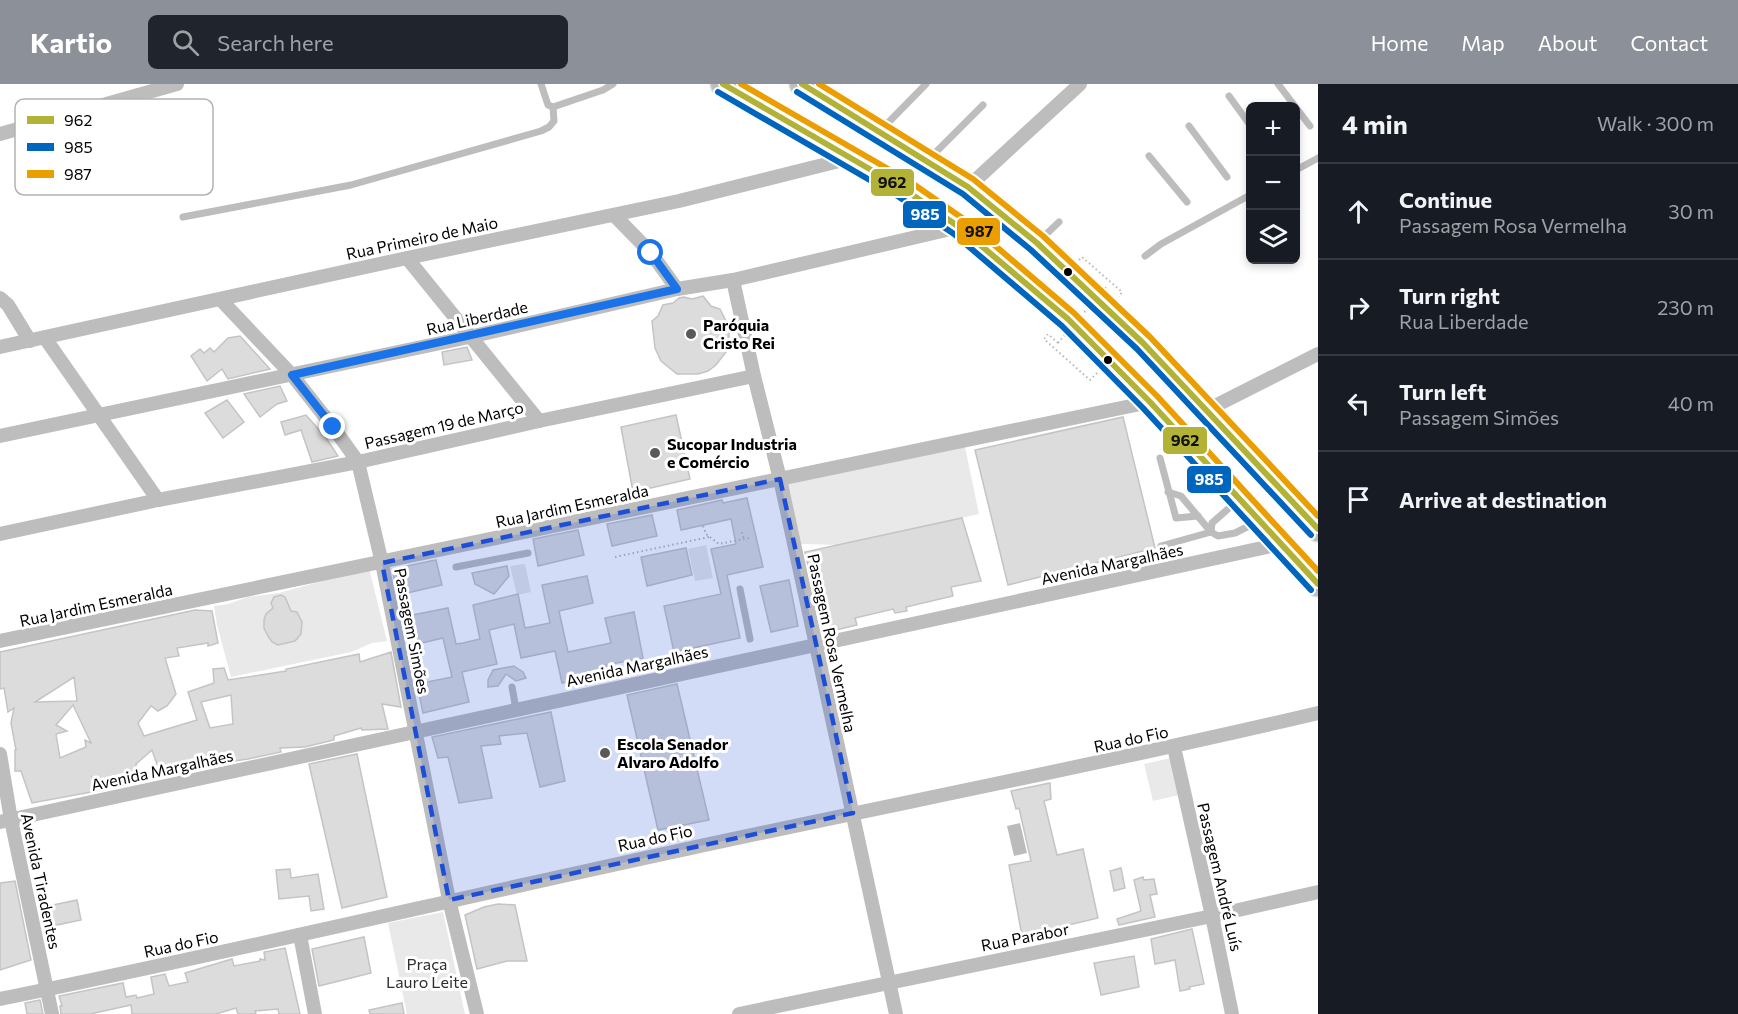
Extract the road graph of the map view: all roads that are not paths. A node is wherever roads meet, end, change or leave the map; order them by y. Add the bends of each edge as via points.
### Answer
1 (177, 84) edge
2 (541, 84) edge
3 (613, 84) edge
4 (723, 84) edge
5 (802, 84) edge
6 (926, 84) edge
7 (1080, 84) edge
8 (1278, 84) edge
9 (1229, 96) dead end
10 (124, 99) edge
11 (983, 105) dead end
12 (553, 108) junction
13 (1246, 118) edge
14 (1189, 126) dead end
15 (1310, 126) dead end
16 (15, 130) edge
17 (879, 131) junction
18 (0, 134) edge
19 (1149, 156) dead end
20 (851, 158) junction
21 (1318, 158) edge
22 (927, 162) junction
23 (1300, 168) edge
24 (1227, 177) dead end
25 (968, 187) junction
26 (1246, 198) edge
27 (1186, 202) dead end
28 (614, 215) junction
29 (183, 218) dead end
30 (1059, 222) dead end
31 (959, 226) junction
32 (1037, 243) junction
33 (1145, 256) dead end
34 (407, 258) junction
35 (733, 280) junction
36 (677, 289) junction
37 (0, 298) edge
38 (221, 300) junction
39 (469, 337) junction
40 (38, 340) junction
41 (0, 347) edge
42 (1318, 354) edge
43 (292, 375) junction
44 (754, 376) junction
45 (1150, 402) junction
46 (1207, 410) junction
47 (98, 415) junction
48 (539, 421) junction
49 (0, 436) edge
50 (1160, 458) dead end
51 (358, 462) junction
52 (780, 479) junction
53 (1168, 492) junction
54 (1240, 499) junction
55 (158, 500) junction
56 (1198, 516) junction
57 (1260, 520) junction
58 (1318, 529) edge
59 (1211, 532) junction
60 (0, 534) edge
61 (1281, 544) junction
62 (1161, 546) dead end
63 (528, 553) dead end
64 (382, 563) junction
65 (456, 567) dead end
66 (1313, 576) edge
67 (740, 589) dead end
68 (750, 639) dead end
69 (0, 642) edge
70 (815, 645) junction
71 (512, 687) dead end
72 (516, 709) junction
73 (1318, 713) edge
74 (415, 731) junction
75 (1174, 747) junction
76 (0, 754) edge
77 (853, 813) junction
78 (6, 821) edge
79 (1318, 892) edge
80 (449, 900) junction
81 (1212, 916) junction
82 (300, 935) junction
83 (890, 981) junction
84 (47, 989) junction
85 (0, 999) edge
86 (52, 1014) edge
87 (315, 1014) edge
88 (477, 1014) edge
89 (739, 1014) edge
90 (896, 1014) edge
91 (1232, 1014) edge

1 - 10 street
2 - 12 lane via 548,105
3 - 12 lane
4 - 20 highway
5 - 17 highway
6 - 17 lane
7 - 25 street
8 - 15 lane
9 - 13 lane
11 - 22 lane
12 - 29 lane via 554,121 549,127 527,136 351,185
14 - 24 lane
16 - 18 street
17 - 22 highway
19 - 27 lane
20 - 28 street, Rua Primeiro de Maio
20 - 31 highway
21 - 23 lane
22 - 25 highway
25 - 32 highway
26 - 33 lane
28 - 34 street, Rua Primeiro de Maio
28 - 36 street via 651,253
30 - 32 lane
31 - 35 street, Rua Liberdade
31 - 45 highway via 1068,319
32 - 46 highway via 1143,342
34 - 38 street, Rua Primeiro de Maio
34 - 39 street
35 - 36 street, Rua Liberdade
35 - 44 street, Passagem Rosa Vermelha
36 - 39 street, Rua Liberdade
37 - 40 street
38 - 40 street, Rua Primeiro de Maio
38 - 43 street, Passagem Simões
39 - 43 street, Rua Liberdade
39 - 48 street
40 - 41 street, Rua Primeiro de Maio
40 - 47 street
42 - 46 street
43 - 47 street, Rua Liberdade
43 - 51 street, Passagem Simões
44 - 48 street, Passagem 19 de Março
44 - 52 street, Passagem Rosa Vermelha
45 - 52 street, Rua Jardim Esmeralda
45 - 54 highway
46 - 58 highway
47 - 49 street, Rua Liberdade
47 - 55 street
48 - 51 street, Passagem 19 de Março
50 - 53 lane
51 - 55 street, Passagem 19 de Março
51 - 64 street, Passagem Simões
52 - 64 street, Rua Jardim Esmeralda
52 - 70 street, Passagem Rosa Vermelha
53 - 56 lane via 1181,496
53 - 56 lane via 1176,518
54 - 57 highway
54 - 59 lane via 1212,523
55 - 60 street, Passagem 19 de Março
56 - 59 lane
57 - 59 lane via 1235,532 1218,536
57 - 61 highway
59 - 62 lane
61 - 66 highway
61 - 70 street, Avenida Margalhães
63 - 65 lane
64 - 69 street, Rua Jardim Esmeralda
64 - 74 street, Passagem Simões
67 - 68 lane
70 - 72 street, Avenida Margalhães
70 - 77 street, Passagem Rosa Vermelha
71 - 72 lane
72 - 74 street, Avenida Margalhães
73 - 75 street, Rua do Fio
74 - 78 street, Avenida Margalhães
74 - 80 street, Passagem Simões
75 - 77 street, Rua do Fio
75 - 81 street, Passagem André Luís
76 - 78 street, Avenida Tiradentes
77 - 80 street, Rua do Fio
77 - 83 street, Passagem Rosa Vermelha
78 - 84 street, Avenida Tiradentes
79 - 81 street, Rua Parabor
80 - 82 street, Rua do Fio
80 - 88 street, Passagem Simões
81 - 83 street, Rua Parabor
81 - 91 street, Passagem André Luís
82 - 84 street, Rua do Fio
82 - 87 street
83 - 89 street, Rua Parabor
83 - 90 street, Passagem Rosa Vermelha
84 - 85 street, Rua do Fio
84 - 86 street, Avenida Tiradentes

